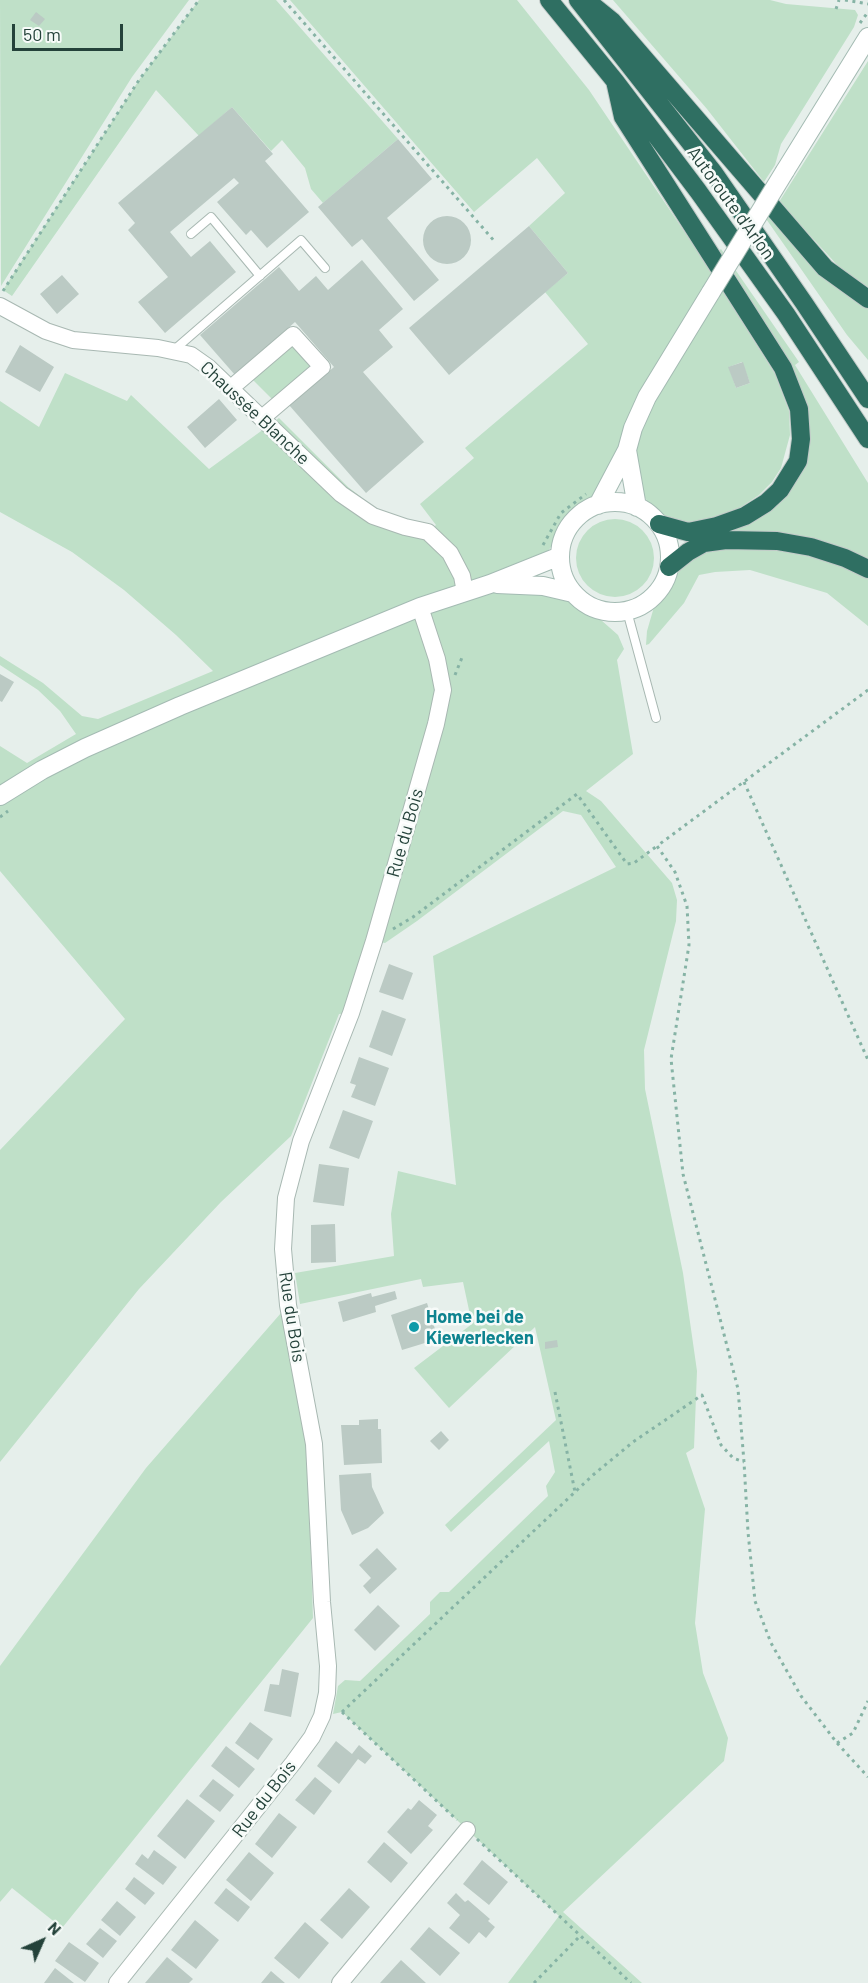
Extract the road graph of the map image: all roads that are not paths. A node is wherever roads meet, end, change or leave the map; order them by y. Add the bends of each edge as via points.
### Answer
1 (549, 0) edge
2 (578, 0) edge
3 (585, 0) edge
4 (868, 37) edge
5 (615, 81) junction
6 (191, 234) dead end
7 (325, 268) dead end
8 (260, 276) junction
9 (868, 299) edge
10 (0, 306) edge
11 (174, 350) junction
12 (231, 388) junction
13 (868, 399) edge
14 (262, 418) junction
15 (868, 439) edge
16 (627, 450) junction
17 (595, 497) junction
18 (637, 507) junction
19 (658, 524) junction
20 (560, 556) junction
21 (669, 567) junction
22 (868, 569) edge
23 (490, 584) junction
24 (465, 592) junction
25 (573, 593) junction
26 (420, 607) junction
27 (627, 611) junction
28 (656, 718) dead end
29 (7, 801) edge
30 (467, 1830) road end
31 (345, 1981) edge
32 (117, 1983) edge

1 - 5 highway, Autoroute d'Arlon
2 - 13 highway, Autoroute d'Arlon via 714,173
3 - 9 highway via 612,21 825,268
4 - 16 main road, bridge via 647,397
5 - 15 highway, Autoroute d'Arlon via 786,314
5 - 19 highway via 623,117 783,368 799,409 798,461 780,490 766,503 745,516 688,532
6 - 8 lane via 211,217
7 - 8 lane via 301,240
8 - 11 lane
10 - 11 street, Chaussée Blanche via 46,331 73,340
11 - 12 street, Chaussée Blanche via 191,355
12 - 14 street, Chaussée Blanche
12 - 14 street via 293,335 322,367
14 - 24 street, Chaussée Blanche via 341,494 373,516 428,532 450,553
16 - 17 main road
16 - 18 main road
17 - 18 main road
17 - 20 main road via 571,524
18 - 19 main road
19 - 21 main road via 668,544
20 - 23 main road
20 - 25 main road via 561,569
21 - 22 highway via 704,543 726,540 777,541 811,547
21 - 27 main road via 655,596
23 - 24 main road
23 - 25 main road via 543,586
24 - 26 main road
25 - 27 main road via 598,610
26 - 29 main road via 96,743 42,770
26 - 32 street, Rue du Bois via 443,690 436,724 374,941 351,1013 301,1141 286,1198 283,1249 288,1305 314,1444 328,1666 322,1716 293,1763
27 - 28 lane
30 - 31 street

